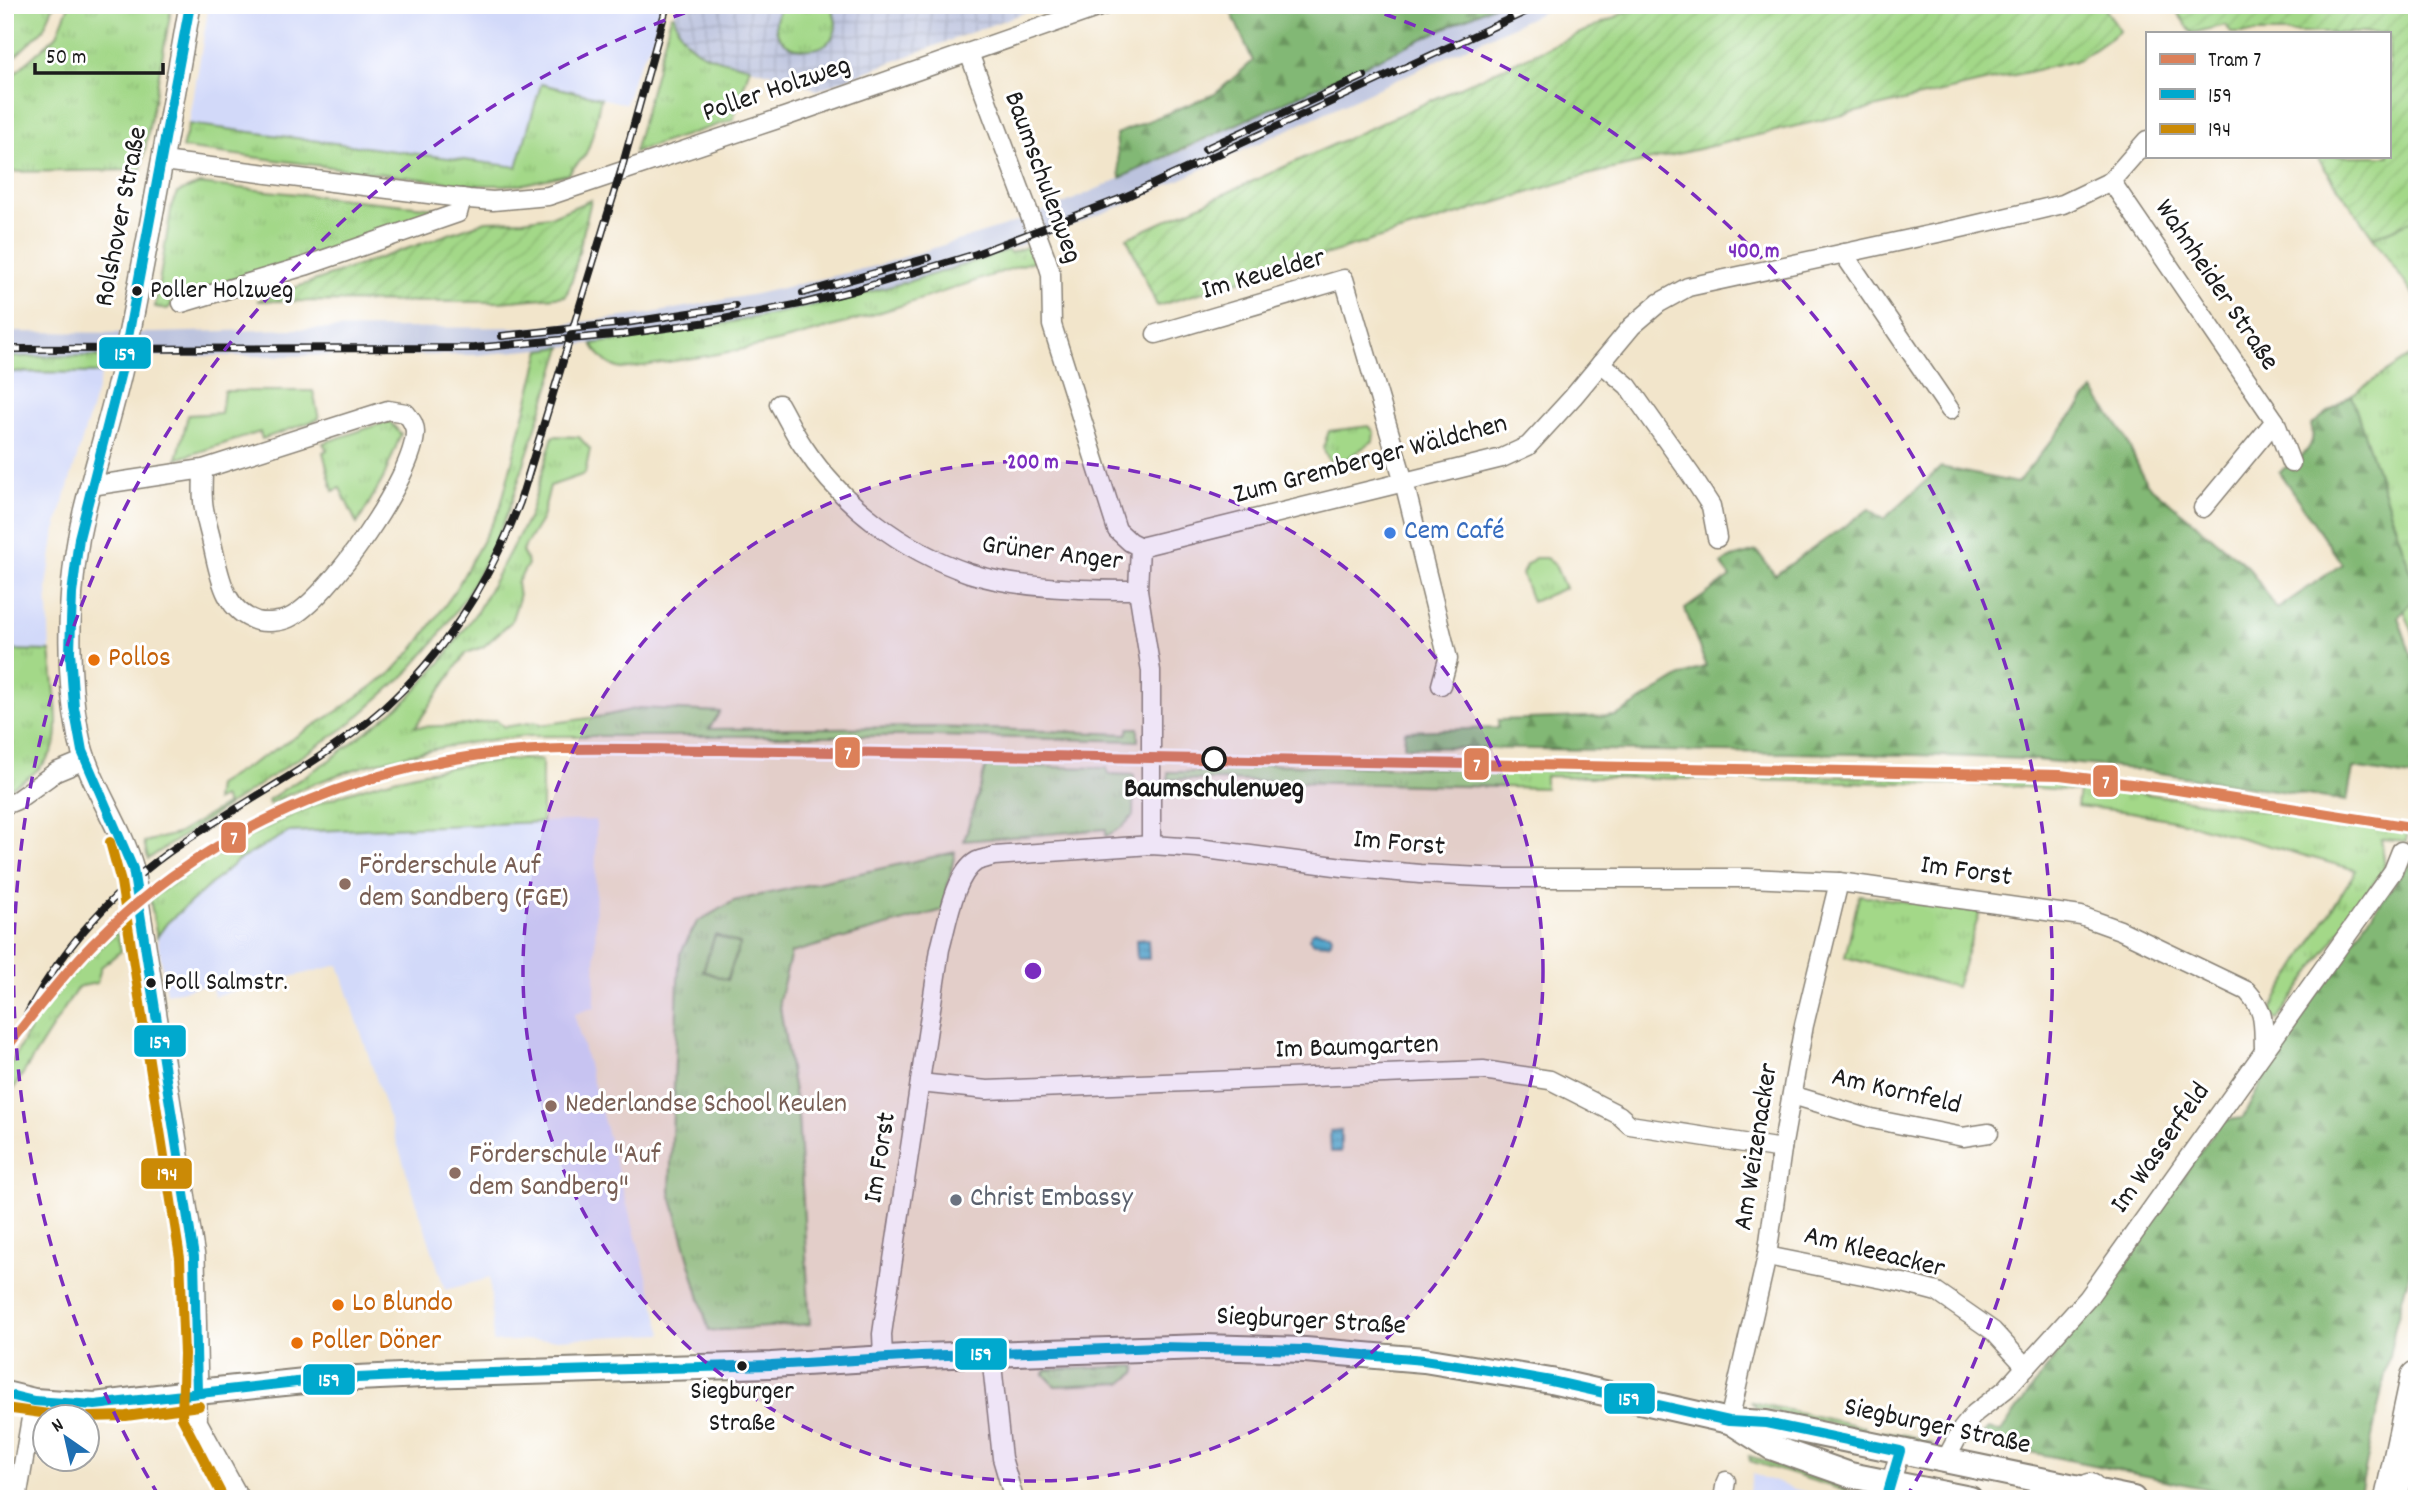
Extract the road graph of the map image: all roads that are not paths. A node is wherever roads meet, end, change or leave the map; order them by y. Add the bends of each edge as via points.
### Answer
1 (190, 5) edge
2 (1105, 5) edge
3 (969, 53) junction
4 (2146, 141) edge
5 (163, 161) junction
6 (2111, 181) junction
7 (461, 198) junction
8 (1843, 253) junction
9 (182, 303) dead end
10 (1156, 334) dead end
11 (1601, 363) junction
12 (779, 404) dead end
13 (1950, 410) dead end
14 (2275, 421) junction
15 (2291, 463) dead end
16 (203, 469) junction
17 (1404, 482) junction
18 (91, 486) junction
19 (2203, 508) dead end
20 (1717, 538) dead end
21 (1140, 547) junction
22 (1138, 590) junction
23 (1441, 685) dead end
24 (85, 760) junction
25 (5, 805) edge
26 (1151, 845) junction
27 (2401, 851) dead end
28 (1839, 882) junction
29 (2264, 1049) junction
30 (920, 1083) junction
31 (1792, 1095) junction
32 (1989, 1133) dead end
33 (1782, 1149) junction
34 (1767, 1256) junction
35 (991, 1355) junction
36 (883, 1358) junction
37 (2026, 1367) junction
38 (2417, 1377) edge
39 (197, 1392) junction
40 (5, 1394) edge
41 (34, 1401) junction
42 (1729, 1421) junction
43 (1900, 1451) junction
44 (1946, 1459) junction
45 (1889, 1491) edge
46 (2090, 1496) edge
47 (17, 1499) edge
48 (240, 1499) edge
49 (1014, 1499) edge
50 (1970, 1499) edge
51 (2133, 1499) edge
52 (2391, 1499) edge

1 - 5 street, Rolshover Straße
2 - 3 street, Poller Holzweg
3 - 7 street, Poller Holzweg via 548,196 493,201
3 - 21 street, Baumschulenweg via 1047,261 1052,325 1117,530
4 - 6 street, Zum Gremberger Wäldchen
5 - 7 street, Poller Holzweg
5 - 18 street, Rolshover Straße via 120,375
6 - 8 street, Zum Gremberger Wäldchen via 2063,204
6 - 14 street, Wahnheider Straße
7 - 9 street via 458,213
8 - 11 street, Zum Gremberger Wäldchen via 1688,286 1632,326
8 - 13 street
10 - 17 street, Im Keuelder via 1344,279
11 - 17 street, Zum Gremberger Wäldchen via 1528,446 1502,458
11 - 20 street via 1628,386 1691,475 1711,506
12 - 22 street, Grüner Anger via 803,446 845,497 900,540 934,559 1007,582
14 - 15 street, Wahnheider Straße
14 - 19 street
16 - 16 street via 388,410 406,413 415,424 408,462 368,533 311,601 289,618 272,622 246,617 227,596 202,501
16 - 18 street
17 - 21 street, Zum Gremberger Wäldchen
17 - 23 street via 1448,659
18 - 24 street, Rolshover Straße via 75,559 72,628 73,698
21 - 22 street
22 - 26 street via 1151,671
24 - 25 street via 56,772
24 - 39 street, Rolshover Straße via 124,838 135,879 194,1257
26 - 28 street, Im Forst via 1420,874
26 - 30 street, Im Forst via 994,856 965,872 940,949
27 - 29 street, Im Wasserfeld via 2393,871
28 - 29 street, Im Forst via 2081,916 2120,930 2247,991 2263,1017
28 - 31 street, Am Weizenacker
29 - 37 street, Im Wasserfeld via 2088,1297
30 - 33 street, Im Baumgarten via 987,1090 1483,1070 1550,1080 1630,1125
30 - 36 street, Im Forst via 884,1313
31 - 32 street, Am Kornfeld via 1872,1119 1963,1137
31 - 33 street, Am Weizenacker
33 - 34 street, Am Weizenacker
34 - 37 street, Am Kleeacker via 1937,1292 1993,1331
34 - 42 street, Am Weizenacker
35 - 36 main road, Siegburger Straße
35 - 42 main road, Siegburger Straße via 1193,1347 1376,1355 1551,1381
35 - 49 street via 1002,1458
36 - 39 main road, Siegburger Straße via 314,1380
37 - 44 street, Im Wasserfeld via 1975,1413
38 - 52 highway
39 - 41 main road, Siegburger Straße via 95,1405
39 - 48 street via 198,1422
40 - 41 main road, Siegburger Straße
41 - 47 street
42 - 43 main road, Siegburger Straße via 1766,1423
42 - 45 main road, Siegburger Straße via 1770,1447
43 - 44 main road, Siegburger Straße
43 - 45 street
44 - 46 main road, Siegburger Straße
45 - 50 main road, Siegburger Straße
46 - 51 main road, Siegburger Straße

